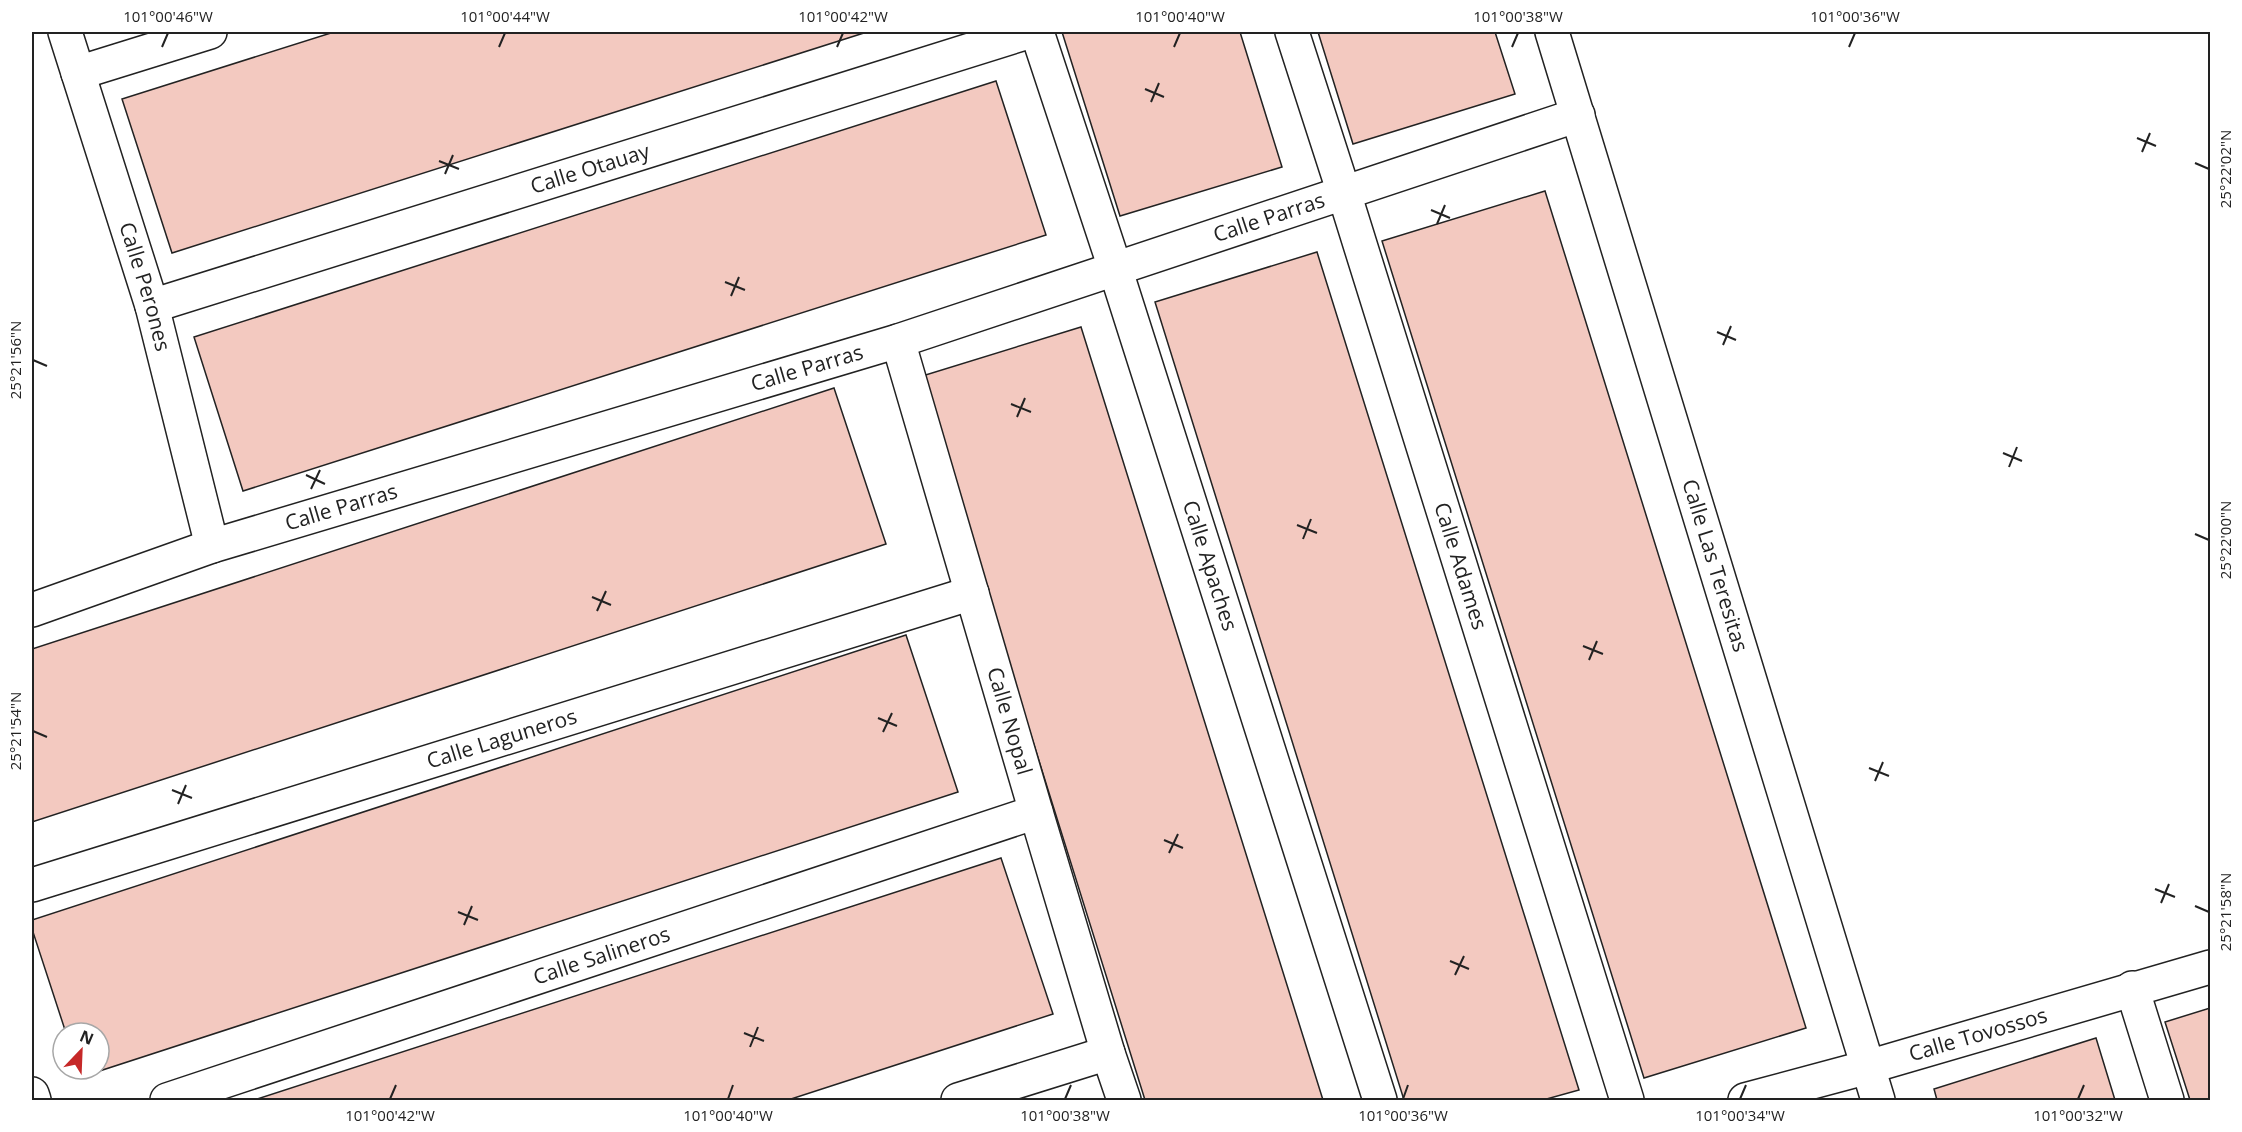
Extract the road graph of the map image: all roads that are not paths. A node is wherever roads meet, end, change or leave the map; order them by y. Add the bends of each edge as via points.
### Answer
1 (65, 32) edge
2 (210, 32) edge
3 (1028, 32) edge
4 (1037, 32) edge
5 (1292, 32) edge
6 (1552, 32) edge
7 (78, 73) junction
8 (1578, 115) junction
9 (1344, 193) junction
10 (1115, 268) junction
11 (152, 306) junction
12 (898, 341) junction
13 (212, 546) junction
14 (972, 593) junction
15 (32, 610) edge
16 (1036, 812) junction
17 (32, 885) edge
18 (2211, 967) edge
19 (2132, 988) junction
20 (1108, 1053) junction
21 (1868, 1067) junction
22 (32, 1094) edge
23 (34, 1101) edge
24 (167, 1101) edge
25 (958, 1101) edge
26 (1124, 1101) edge
27 (1380, 1101) edge
28 (1627, 1101) edge
29 (1745, 1101) edge
30 (1878, 1101) edge
31 (2167, 1101) edge

1 - 7 street, Calle Perones
2 - 7 street
3 - 11 street, Calle Otauay
4 - 10 street, Calle Apaches
5 - 9 street, Calle Adames
6 - 8 street, Calle Las Teresitas
7 - 11 street, Calle Perones
8 - 9 street, Calle Parras
8 - 21 street, Calle Las Teresitas
9 - 10 street, Calle Parras
9 - 28 street, Calle Adames
10 - 12 street, Calle Parras
10 - 27 street, Calle Apaches
11 - 13 street, Calle Perones
12 - 13 street, Calle Parras
12 - 14 street, Calle Nopal
13 - 15 street, Calle Parras
14 - 16 street, Calle Nopal
14 - 17 street, Calle Laguneros
16 - 20 street, Calle Nopal
16 - 24 street, Calle Salineros
18 - 19 street, Calle Tovossos
19 - 21 street, Calle Tovossos
19 - 31 street
20 - 25 street
20 - 26 street, Calle Nopal
21 - 29 street, Calle Tovossos
21 - 30 street, Calle Las Teresitas
22 - 23 street

